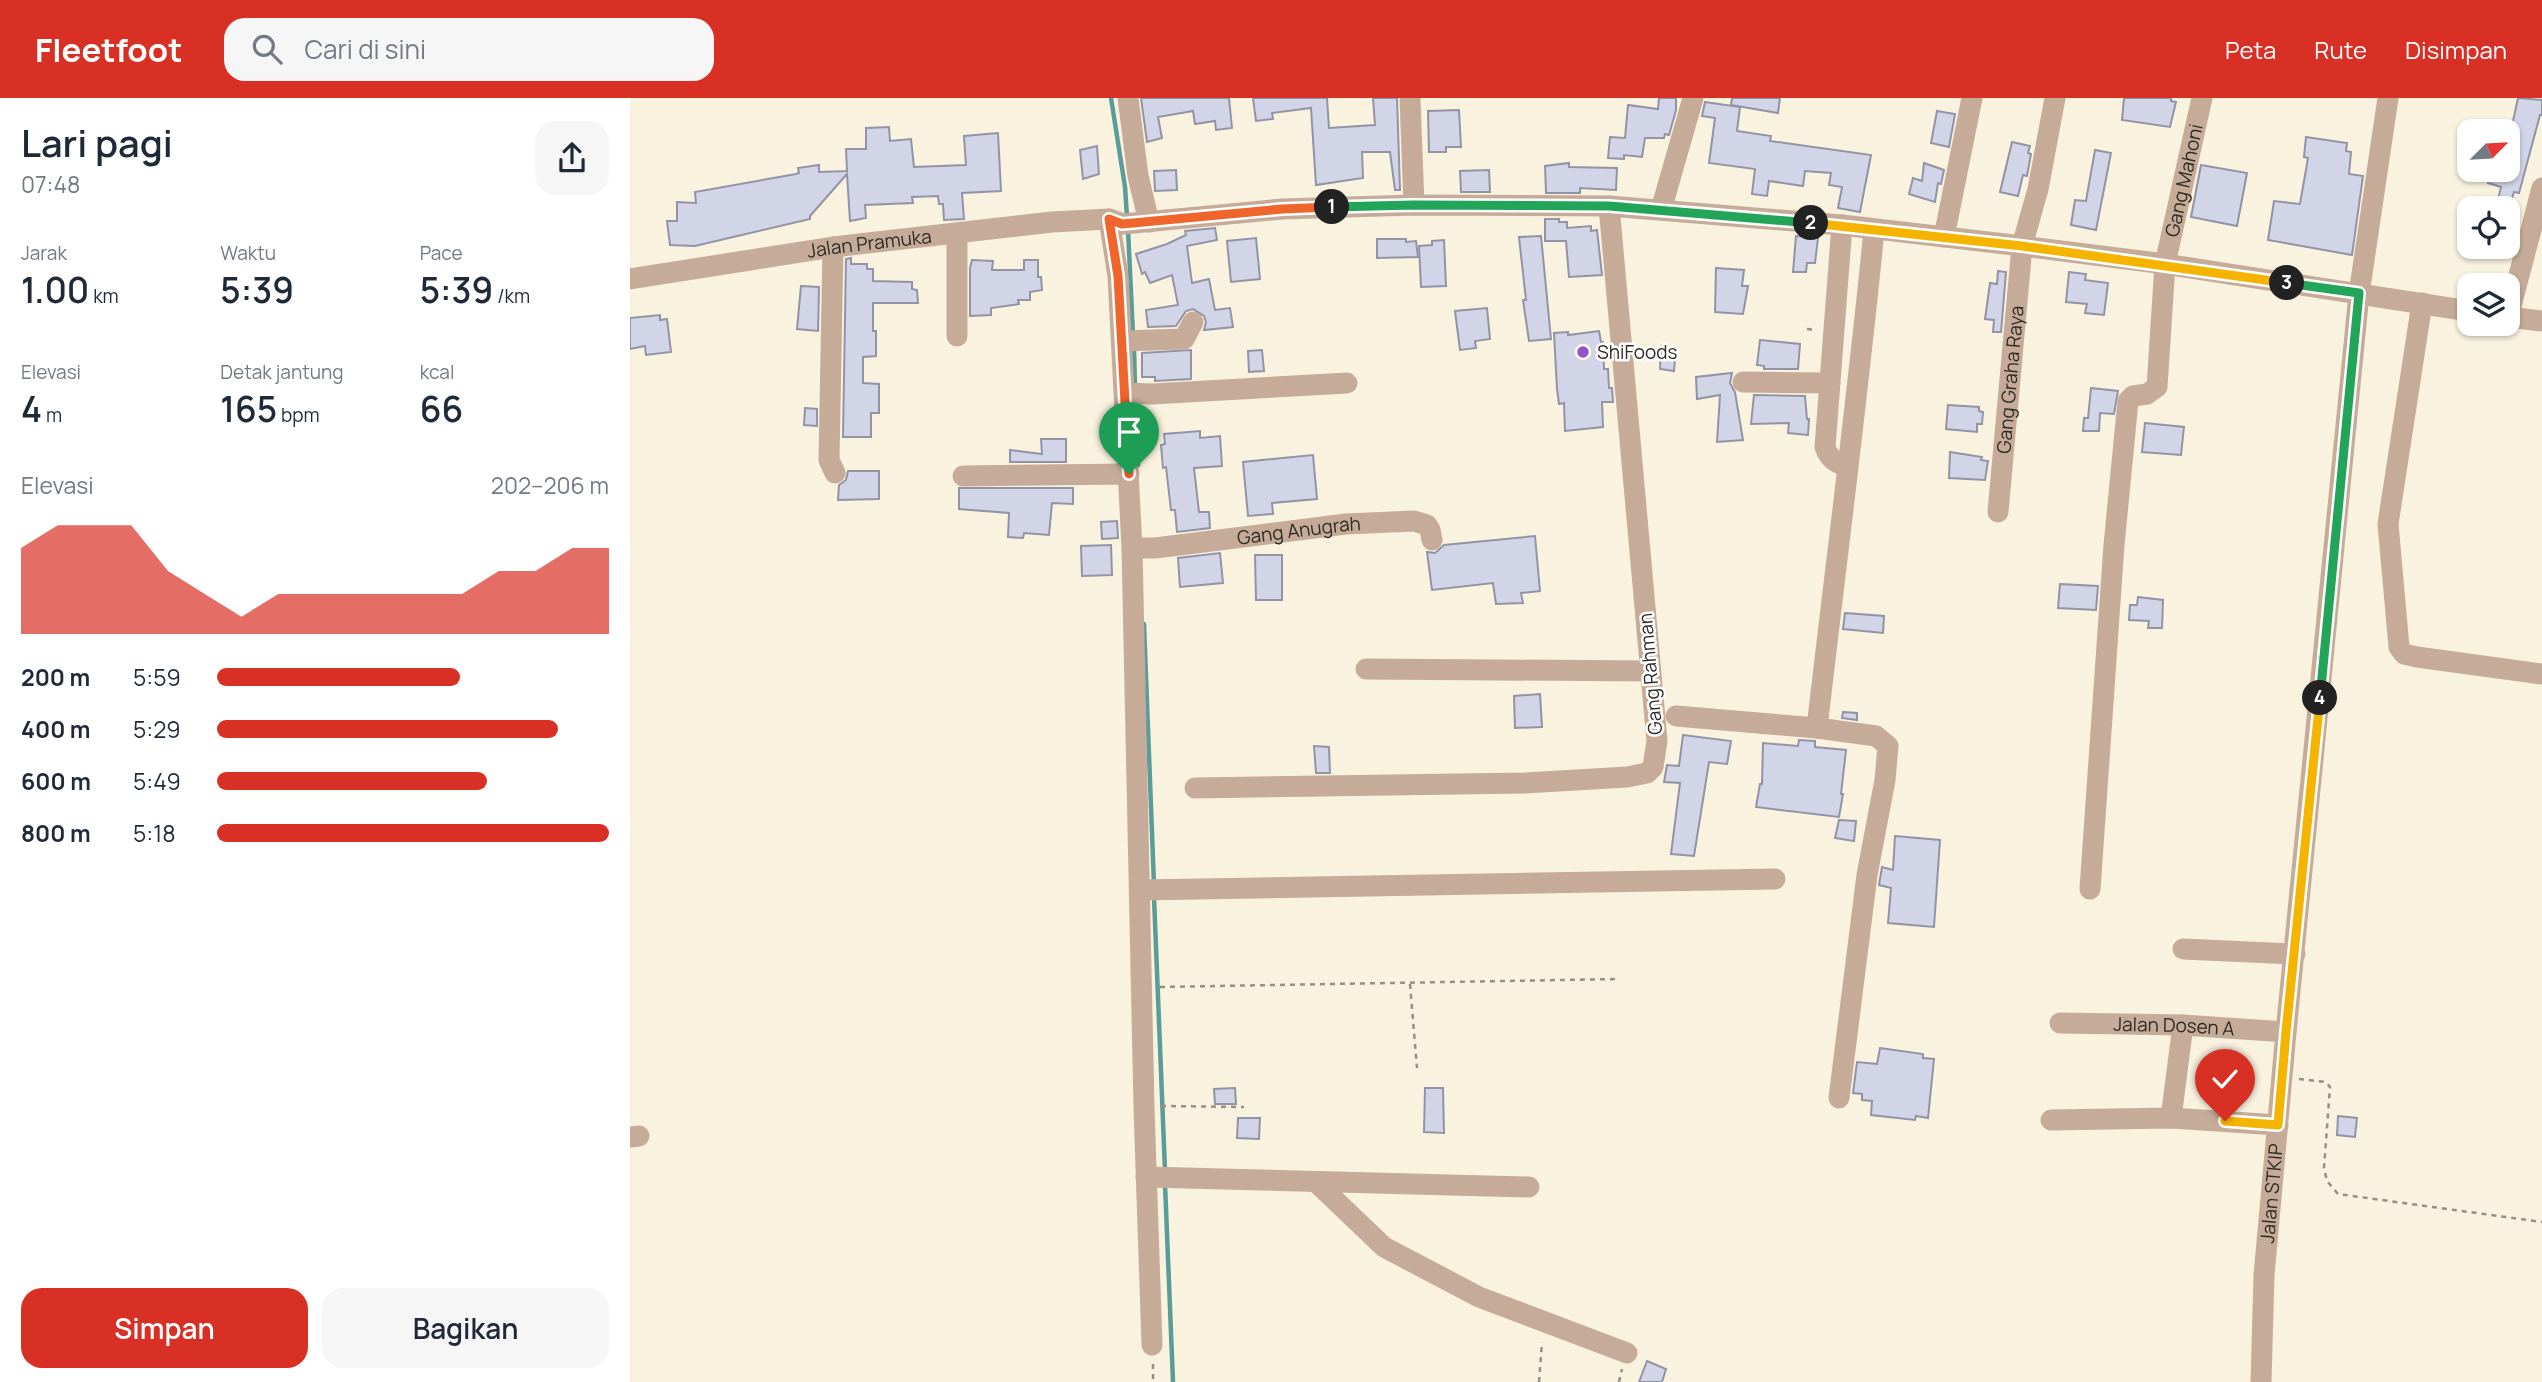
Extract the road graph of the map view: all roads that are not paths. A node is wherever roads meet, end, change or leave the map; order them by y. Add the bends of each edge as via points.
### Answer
1 (1128, 98) edge
2 (1410, 98) edge
3 (1693, 98) edge
4 (1972, 98) edge
5 (2055, 98) edge
6 (2202, 98) edge
7 (2388, 98) edge
8 (2542, 188) edge
9 (1414, 205) junction
10 (1609, 206) junction
11 (1661, 211) junction
12 (1130, 222) junction
13 (1842, 225) junction
14 (1874, 230) junction
15 (957, 233) junction
16 (1944, 237) junction
17 (2022, 246) junction
18 (833, 247) junction
19 (2165, 264) junction
20 (2520, 273) edge
21 (630, 279) edge
22 (2366, 294) junction
23 (2422, 303) junction
24 (2457, 309) edge
25 (2520, 318) edge
26 (2542, 321) edge
27 (1193, 323) dead end
28 (957, 336) dead end
29 (1133, 341) junction
30 (1743, 382) dead end
31 (1347, 383) dead end
32 (1830, 383) junction
33 (1137, 394) junction
34 (1847, 467) junction
35 (835, 473) dead end
36 (1129, 474) junction
37 (962, 476) dead end
38 (1998, 512) dead end
39 (1432, 540) dead end
40 (1141, 548) junction
41 (1366, 668) dead end
42 (1649, 671) junction
43 (2542, 674) edge
44 (1676, 716) dead end
45 (1816, 728) junction
46 (1195, 788) dead end
47 (1775, 878) dead end
48 (1150, 889) junction
49 (2090, 889) dead end
50 (2183, 949) dead end
51 (2295, 954) junction
52 (2060, 1023) dead end
53 (2183, 1025) junction
54 (2286, 1032) junction
55 (1839, 1098) dead end
56 (2171, 1118) junction
57 (2051, 1120) dead end
58 (2278, 1125) junction
59 (1157, 1178) junction
60 (1317, 1183) junction
61 (1529, 1188) dead end
62 (1152, 1345) dead end
63 (1628, 1353) dead end
64 (2261, 1382) edge

1 - 12 street via 1138,176
2 - 9 street
3 - 11 street
4 - 16 street
5 - 17 street, Gang Graha Raya
6 - 19 street, Gang Mahoni
7 - 22 street, Jalan STKIP
8 - 20 street
9 - 10 street, Jalan Pramuka
9 - 12 street, Jalan Pramuka via 1282,209
10 - 11 street, Jalan Pramuka
10 - 42 street, Gang Rahman
11 - 13 street, Jalan Pramuka
12 - 15 street, Jalan Pramuka via 1052,222
12 - 29 street via 1118,276
13 - 14 street, Jalan Pramuka
13 - 32 street
14 - 16 street, Jalan Pramuka
14 - 34 street
15 - 18 street, Jalan Pramuka
15 - 28 street
16 - 17 street, Jalan Pramuka
17 - 19 street, Jalan Pramuka
17 - 38 street, Gang Graha Raya
18 - 21 street, Jalan Pramuka
18 - 35 street via 829,460
19 - 22 street, Jalan Pramuka
19 - 49 street, Gang Mahoni via 2157,387 2128,401
22 - 23 street, Jalan Pramuka
22 - 51 street, Jalan STKIP
23 - 24 street, Jalan Pramuka
23 - 43 street via 2388,524 2399,647 2404,654 2417,657
25 - 26 street
27 - 29 street via 1184,340
29 - 33 street
30 - 32 street
31 - 33 street
32 - 34 street via 1825,447 1828,456
33 - 36 street
34 - 45 street
36 - 37 street
36 - 40 street
39 - 40 street, Gang Anugrah via 1426,525 1414,521 1346,524
40 - 48 street
41 - 42 street
42 - 46 street, Gang Rahman via 1656,757 1653,767 1639,775 1525,783
44 - 45 street
45 - 55 street via 1875,736 1885,741 1889,753 1867,874
47 - 48 street
48 - 59 street
50 - 51 street
51 - 54 street, Jalan STKIP
52 - 53 street, Jalan Dosen A
53 - 54 street, Jalan Dosen A
53 - 56 street
54 - 58 street, Jalan STKIP
56 - 57 street
56 - 58 street
58 - 64 street, Jalan STKIP via 2264,1275
59 - 60 street
59 - 62 street
60 - 61 street
60 - 63 street via 1384,1247 1479,1297

